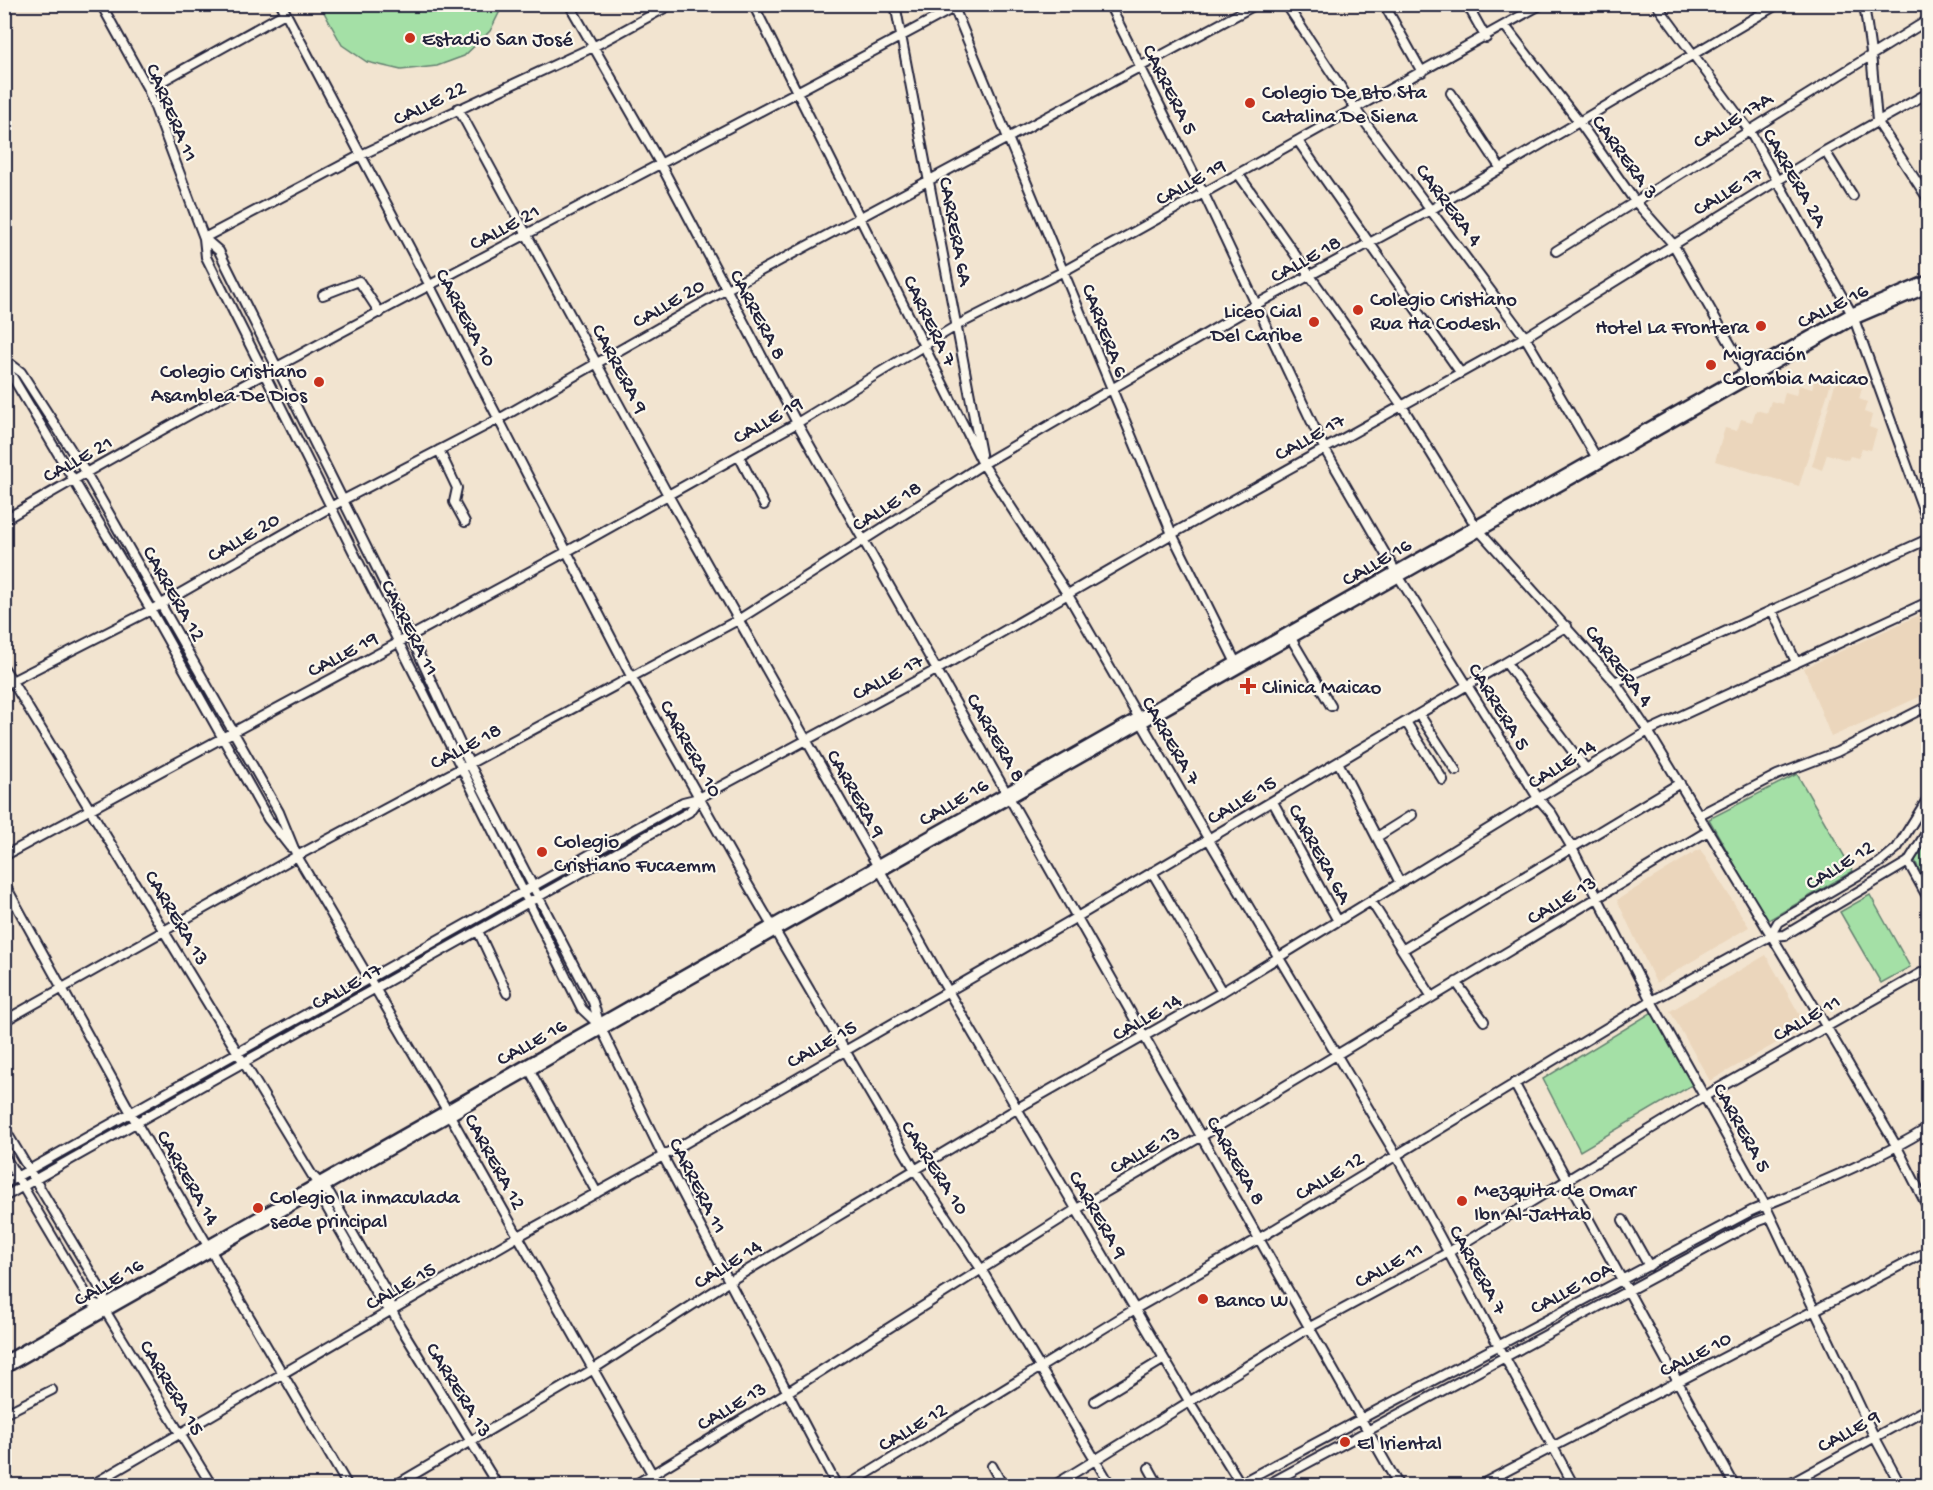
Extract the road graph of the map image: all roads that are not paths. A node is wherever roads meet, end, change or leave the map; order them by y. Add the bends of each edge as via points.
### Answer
1 (101, 4) edge
2 (281, 4) edge
3 (569, 4) edge
4 (672, 4) edge
5 (753, 4) edge
6 (895, 4) edge
7 (1109, 4) edge
8 (1257, 4) edge
9 (1286, 4) edge
10 (1384, 4) edge
11 (1467, 4) edge
12 (1542, 4) edge
13 (1656, 4) edge
14 (1778, 4) edge
15 (1864, 4) edge
16 (956, 6) edge
17 (285, 13) junction
18 (1929, 20) edge
19 (1505, 26) junction
20 (902, 37) junction
21 (1486, 38) junction
22 (593, 47) junction
23 (1871, 53) junction
24 (1694, 56) junction
25 (1140, 67) junction
26 (1422, 72) junction
27 (148, 89) junction
28 (798, 92) junction
29 (1451, 93) dead end
30 (1929, 93) edge
31 (459, 108) junction
32 (1356, 110) junction
33 (1877, 121) junction
34 (1580, 123) junction
35 (1749, 130) junction
36 (1009, 136) junction
37 (1298, 141) junction
38 (1825, 151) junction
39 (361, 155) junction
40 (660, 163) junction
41 (1501, 169) junction
42 (1239, 175) junction
43 (928, 179) junction
44 (1778, 180) junction
45 (1204, 194) junction
46 (1853, 196) dead end
47 (1929, 199) edge
48 (1634, 200) junction
49 (1432, 209) junction
50 (862, 218) junction
51 (527, 234) junction
52 (204, 238) junction
53 (1369, 243) junction
54 (1673, 244) junction
55 (1556, 251) dead end
56 (1064, 272) junction
57 (1308, 277) junction
58 (1929, 284) edge
59 (430, 286) junction
60 (726, 290) junction
61 (323, 295) dead end
62 (1257, 304) junction
63 (380, 313) junction
64 (1853, 316) junction
65 (956, 326) junction
66 (1526, 337) junction
67 (924, 348) junction
68 (4, 361) edge
69 (598, 363) junction
70 (278, 368) junction
71 (1460, 372) junction
72 (265, 375) junction
73 (1748, 375) junction
74 (1110, 389) junction
75 (1402, 406) junction
76 (499, 419) junction
77 (797, 423) junction
78 (1324, 448) junction
79 (439, 450) junction
80 (739, 456) junction
81 (1598, 460) junction
82 (982, 464) junction
83 (86, 473) junction
84 (72, 480) junction
85 (668, 495) junction
86 (343, 500) junction
87 (764, 505) dead end
88 (331, 507) junction
89 (4, 520) edge
90 (465, 522) dead end
91 (1929, 523) edge
92 (1477, 528) junction
93 (1172, 534) junction
94 (1929, 539) edge
95 (865, 540) junction
96 (567, 552) junction
97 (1397, 574) junction
98 (1068, 595) junction
99 (1929, 602) edge
100 (160, 604) junction
101 (151, 610) junction
102 (1772, 610) junction
103 (738, 620) junction
104 (1567, 626) junction
105 (1289, 635) junction
106 (411, 637) junction
107 (399, 643) junction
108 (1796, 662) junction
109 (1506, 663) junction
110 (1237, 665) junction
111 (4, 668) edge
112 (938, 669) junction
113 (632, 678) junction
114 (1615, 682) junction
115 (8, 683) edge
116 (1466, 687) junction
117 (1331, 706) dead end
118 (1929, 706) edge
119 (1419, 714) junction
120 (1140, 720) junction
121 (1406, 722) junction
122 (233, 731) junction
123 (1648, 731) junction
124 (221, 738) junction
125 (806, 740) junction
126 (1338, 762) junction
127 (469, 763) junction
128 (461, 767) junction
129 (1586, 769) junction
130 (1456, 771) dead end
131 (1443, 780) dead end
132 (1680, 783) junction
133 (1008, 794) junction
134 (699, 798) junction
135 (1538, 798) junction
136 (1929, 798) edge
137 (1272, 802) junction
138 (90, 808) junction
139 (1412, 815) dead end
140 (1699, 815) junction
141 (1929, 829) edge
142 (1910, 830) junction
143 (1708, 831) junction
144 (1377, 837) junction
145 (1209, 840) junction
146 (1572, 848) junction
147 (4, 856) edge
148 (297, 856) junction
149 (1908, 862) junction
150 (879, 868) junction
151 (1152, 872) junction
152 (4, 883) edge
153 (1400, 883) junction
154 (528, 889) junction
155 (538, 897) junction
156 (1597, 898) junction
157 (1929, 898) edge
158 (1371, 901) junction
159 (530, 902) junction
160 (1077, 917) junction
161 (1338, 921) junction
162 (774, 927) junction
163 (165, 931) junction
164 (478, 931) junction
165 (1770, 936) junction
166 (1402, 950) junction
167 (1278, 957) junction
168 (1929, 969) edge
169 (368, 979) junction
170 (1456, 982) junction
171 (63, 988) junction
172 (374, 990) junction
173 (948, 991) junction
174 (1222, 992) junction
175 (507, 993) dead end
176 (1432, 997) junction
177 (1651, 1001) junction
178 (4, 1021) edge
179 (1484, 1022) dead end
180 (600, 1026) junction
181 (1826, 1026) junction
182 (1146, 1036) junction
183 (844, 1051) junction
184 (240, 1052) junction
185 (1336, 1054) junction
186 (245, 1063) junction
187 (528, 1067) junction
188 (1514, 1083) junction
189 (1705, 1096) junction
190 (1018, 1108) junction
191 (448, 1112) junction
192 (131, 1114) junction
193 (137, 1124) junction
194 (4, 1128) edge
195 (1929, 1128) edge
196 (1202, 1136) junction
197 (1897, 1147) junction
198 (4, 1155) edge
199 (1396, 1155) junction
200 (663, 1156) junction
201 (29, 1170) junction
202 (915, 1170) junction
203 (17, 1176) junction
204 (36, 1179) junction
205 (1568, 1179) junction
206 (4, 1184) edge
207 (319, 1185) junction
208 (23, 1186) junction
209 (597, 1193) junction
210 (4, 1197) edge
211 (1765, 1205) junction
212 (1929, 1208) edge
213 (1075, 1210) junction
214 (1770, 1217) junction
215 (1623, 1220) dead end
216 (517, 1237) junction
217 (1260, 1238) junction
218 (209, 1247) junction
219 (1929, 1251) edge
220 (1449, 1252) junction
221 (1649, 1266) junction
222 (981, 1269) junction
223 (1622, 1280) junction
224 (728, 1282) junction
225 (1627, 1290) junction
226 (104, 1307) junction
227 (1135, 1309) junction
228 (392, 1311) junction
229 (1814, 1312) junction
230 (1310, 1327) junction
231 (1500, 1346) junction
232 (1505, 1356) junction
233 (1164, 1359) junction
234 (4, 1365) edge
235 (1042, 1367) junction
236 (592, 1370) junction
237 (283, 1373) junction
238 (1678, 1382) junction
239 (52, 1390) dead end
240 (786, 1393) junction
241 (1095, 1401) dead end
242 (1188, 1401) junction
243 (1929, 1408) edge
244 (4, 1414) edge
245 (1362, 1417) junction
246 (1370, 1430) junction
247 (180, 1433) junction
248 (1874, 1436) junction
249 (471, 1441) junction
250 (1553, 1446) junction
251 (1096, 1461) junction
252 (992, 1466) dead end
253 (1149, 1468) dead end
254 (652, 1473) junction
255 (4, 1476) edge
256 (10, 1485) edge
257 (90, 1485) edge
258 (212, 1485) edge
259 (348, 1485) edge
260 (394, 1485) edge
261 (498, 1485) edge
262 (633, 1485) edge
263 (659, 1485) edge
264 (837, 1485) edge
265 (847, 1485) edge
266 (1003, 1485) edge
267 (1053, 1485) edge
268 (1111, 1485) edge
269 (1160, 1485) edge
270 (1239, 1485) edge
271 (1265, 1485) edge
272 (1399, 1485) edge
273 (1478, 1485) edge
274 (1574, 1485) edge
275 (1735, 1485) edge
276 (1786, 1485) edge
277 (1901, 1485) edge

1 - 27 street, CARRERA 11
2 - 17 street, CARRERA 10
3 - 22 street, CARRERA 8
4 - 22 street, CALLE 22
5 - 28 street, CARRERA 7
6 - 20 street, CARRERA 6A
7 - 25 street, CARRERA 5
8 - 25 street, CALLE 20
9 - 32 street, CARRERA 4
10 - 26 street
11 - 21 street
12 - 19 street, CALLE 19
13 - 24 street, CARRERA 2A
14 - 24 street, CALLE 18
15 - 23 street
16 - 20 street, CALLE 21
16 - 36 street, CARRERA 6
17 - 27 street
17 - 39 street, CARRERA 10
18 - 23 street, CALLE 17A
19 - 21 street, CALLE 19
19 - 34 street, CARRERA 3
20 - 28 street, CALLE 21
20 - 43 street, CARRERA 6A
21 - 26 street, CALLE 19
22 - 31 street, CALLE 22
22 - 40 street, CARRERA 8
23 - 33 street
23 - 35 street, CALLE 17A
24 - 34 street, CALLE 18
24 - 35 street, CARRERA 2A
25 - 36 street, CALLE 20
25 - 45 street, CARRERA 5
26 - 32 street, CALLE 19
27 - 52 street, CARRERA 11
28 - 40 street, CALLE 21
28 - 50 street, CARRERA 7
29 - 41 street
30 - 33 street, CALLE 17
31 - 39 street, CALLE 22
31 - 51 street, CARRERA 9
32 - 37 street, CALLE 19
32 - 49 street, CARRERA 4
33 - 38 street, CALLE 17
33 - 47 street
34 - 41 street, CALLE 18
34 - 48 street, CARRERA 3
35 - 44 street, CARRERA 2A
35 - 48 street, CALLE 17A
36 - 43 street, CALLE 20
36 - 56 street, CARRERA 6
37 - 42 street, CALLE 19
37 - 53 street
38 - 44 street, CALLE 17
38 - 46 street
39 - 52 street, CALLE 22
39 - 59 street, CARRERA 10
40 - 51 street, CALLE 21
40 - 60 street, CARRERA 8
41 - 49 street, CALLE 18
42 - 45 street, CALLE 19
42 - 57 street, CARRERA 4
43 - 50 street, CALLE 20
43 - 65 street, CARRERA 6A
44 - 54 street, CALLE 17
44 - 64 street, CARRERA 2A
45 - 56 street, CALLE 19
45 - 62 street, CARRERA 5
48 - 54 street, CARRERA 3
48 - 55 street, CALLE 17A
49 - 53 street, CALLE 18
49 - 66 street, CARRERA 4
50 - 60 street, CALLE 20
50 - 67 street, CARRERA 7
51 - 59 street, CALLE 21
51 - 69 street, CARRERA 9
52 - 70 street, CARRERA 11 via 219,251
52 - 72 street, CARRERA 11 via 206,258
53 - 57 street, CALLE 18
53 - 71 street
54 - 66 street, CALLE 17
54 - 73 street, CARRERA 3
56 - 65 street, CALLE 19
56 - 74 street, CARRERA 6
57 - 62 street, CALLE 18
57 - 75 street, CARRERA 4
58 - 64 highway, CALLE 16
59 - 63 street, CALLE 21
59 - 76 street, CARRERA 10
60 - 69 street, CALLE 20
60 - 77 street, CARRERA 8
61 - 63 street via 359,281
62 - 74 street, CALLE 18
62 - 78 street, CARRERA 5
63 - 70 street, CALLE 21
64 - 73 highway, CALLE 16
64 - 91 street, CARRERA 2A
65 - 67 street, CALLE 19
65 - 82 street, CARRERA 6A
66 - 71 street, CALLE 17
66 - 81 street, CARRERA 4
67 - 77 street, CALLE 19
67 - 82 street, CARRERA 7
68 - 83 street, CARRERA 12 via 21,372
68 - 84 street, CARRERA 12
69 - 76 street, CALLE 20
69 - 85 street, CARRERA 9
70 - 72 street, CALLE 21
70 - 86 street, CARRERA 11
71 - 75 street, CALLE 17
72 - 83 street, CALLE 21
72 - 88 street, CARRERA 11
73 - 81 highway, CALLE 16
74 - 82 street, CALLE 18
74 - 93 street, CARRERA 6
75 - 78 street, CALLE 17
75 - 92 street, CARRERA 4
76 - 79 street, CALLE 20
76 - 96 street, CARRERA 10
77 - 80 street, CALLE 19
77 - 95 street, CARRERA 8
78 - 93 street, CALLE 17
78 - 97 street, CARRERA 5
79 - 86 street, CALLE 20
79 - 90 street via 457,488 454,502
80 - 85 street, CALLE 19
80 - 87 street
81 - 92 highway, CALLE 16
82 - 95 street, CALLE 18
82 - 98 street, CARRERA 7
83 - 84 street, CALLE 21
83 - 100 street, CARRERA 12
84 - 89 street, CALLE 21
84 - 101 street, CARRERA 12
85 - 96 street, CALLE 19
85 - 103 street, CARRERA 9
86 - 88 street, CALLE 20
86 - 106 street, CARRERA 11
88 - 100 street, CALLE 20
88 - 107 street, CARRERA 11
92 - 97 highway, CALLE 16
92 - 104 street, CARRERA 4
93 - 98 street, CALLE 17
93 - 110 street, CARRERA 6
94 - 102 street
95 - 103 street, CALLE 18
95 - 112 street, CARRERA 8
96 - 106 street, CALLE 19
96 - 113 street, CARRERA 10
97 - 105 highway, CALLE 16
97 - 116 street, CARRERA 5
98 - 112 street, CALLE 17
98 - 120 street, CARRERA 7
99 - 108 street, CALLE 14
100 - 101 street, CALLE 20
100 - 122 street, CARRERA 12
101 - 115 street, CALLE 20
101 - 124 street, CARRERA 12
102 - 108 street
102 - 114 street
103 - 113 street, CALLE 18
103 - 125 street, CARRERA 9
104 - 109 street, CALLE 15
104 - 114 street, CARRERA 4
105 - 110 highway, CALLE 16
105 - 117 street
106 - 107 street, CALLE 19
106 - 127 street, CARRERA 11
107 - 122 street, CALLE 19
107 - 128 street, CARRERA 11
108 - 123 street, CALLE 14
109 - 116 street, CALLE 15
109 - 129 street
110 - 120 highway, CALLE 16
111 - 115 street, CARRERA 13
112 - 125 street, CALLE 17
112 - 133 street, CARRERA 8
113 - 127 street, CALLE 18
113 - 134 street, CARRERA 10
114 - 123 street, CARRERA 4
115 - 138 street, CARRERA 13
116 - 119 street, CALLE 15
116 - 135 street, CARRERA 5
118 - 140 street
119 - 121 street, CALLE 15
119 - 130 street
120 - 133 highway, CALLE 16
120 - 145 street, CARRERA 7
121 - 126 street, CALLE 15
121 - 131 street
122 - 124 street, CALLE 19
122 - 148 street, CARRERA 12 via 279,812
123 - 129 street, CALLE 14
123 - 132 street, CARRERA 4
124 - 138 street, CALLE 19
124 - 148 street, CARRERA 12 via 268,819
125 - 134 street, CALLE 17
125 - 150 street, CARRERA 9
126 - 137 street, CALLE 15
126 - 144 street
127 - 128 street, CALLE 18
127 - 154 street, CARRERA 11
128 - 148 street, CALLE 18
128 - 154 street, CARRERA 11
129 - 135 street, CALLE 14
132 - 140 street, CARRERA 4
132 - 146 street
133 - 150 highway, CALLE 16
133 - 160 street, CARRERA 8
134 - 154 street, CALLE 17 via 683,802
134 - 155 street, CALLE 17 via 689,812
134 - 162 street, CARRERA 10
135 - 146 street, CARRERA 5
135 - 153 street, CALLE 14
136 - 142 street
137 - 145 street, CALLE 15
137 - 161 street, CARRERA 6A
138 - 147 street, CALLE 19
138 - 163 street, CARRERA 13
139 - 144 street
140 - 143 street, CARRERA 4
141 - 142 street, CALLE 12
141 - 149 street, CALLE 12
142 - 165 street, CALLE 12 via 1880,863 1778,922
143 - 156 street, CALLE 13
143 - 165 street, CARRERA 4
144 - 153 street
145 - 151 street, CALLE 15
145 - 167 street, CARRERA 7
146 - 156 street, CARRERA 5
146 - 166 street
148 - 163 street, CALLE 18
148 - 169 street, CARRERA 12
149 - 157 street
149 - 165 street, CALLE 12 via 1785,935
150 - 162 highway, CALLE 16
150 - 173 street, CARRERA 9
151 - 160 street, CALLE 15
151 - 174 street
152 - 171 street, CARRERA 14
153 - 158 street, CALLE 14
154 - 155 street, CARRERA 11
154 - 159 street, CARRERA 11
154 - 169 street, CALLE 17
155 - 159 street, CALLE 17
155 - 180 street, CARRERA 11 via 593,1002
156 - 170 street, CALLE 13
156 - 177 street, CARRERA 5
158 - 161 street, CALLE 14
158 - 166 street
159 - 164 street, CALLE 17
159 - 180 street, CARRERA 11 via 582,1009
160 - 173 street, CALLE 15
160 - 182 street, CARRERA 8
161 - 167 street, CALLE 14
162 - 180 highway, CALLE 16
162 - 183 street, CARRERA 10
163 - 171 street, CALLE 18
163 - 184 street, CARRERA 13
164 - 172 street, CALLE 17
164 - 175 street
165 - 177 street, CALLE 12
165 - 181 street, CARRERA 4
166 - 176 street
167 - 174 street, CALLE 14
167 - 185 street, CARRERA 7
168 - 181 street, CALLE 11
169 - 172 street, CARRERA 12
169 - 184 street, CALLE 17
170 - 176 street, CALLE 13
170 - 179 street
171 - 178 street, CALLE 18
171 - 192 street, CARRERA 14
172 - 186 street, CALLE 17
172 - 191 street, CARRERA 12
173 - 183 street, CALLE 15
173 - 190 street, CARRERA 9
174 - 182 street, CALLE 14
176 - 185 street, CALLE 13
177 - 188 street, CALLE 12
177 - 189 street, CARRERA 5
180 - 187 highway, CALLE 16
180 - 200 street, CARRERA 11
181 - 189 street, CALLE 11
181 - 197 street, CARRERA 4
182 - 190 street, CALLE 14
182 - 196 street, CARRERA 8
183 - 200 street, CALLE 15
183 - 202 street, CARRERA 10
184 - 186 street, CARRERA 13
184 - 192 street, CALLE 17
185 - 196 street, CALLE 13
185 - 199 street, CARRERA 7
186 - 193 street, CALLE 17
186 - 207 street, CARRERA 13
187 - 191 highway, CALLE 16
187 - 209 street
188 - 199 street, CALLE 12
188 - 205 street
189 - 205 street, CALLE 11
189 - 211 street, CARRERA 5
190 - 202 street, CALLE 14
190 - 213 street, CARRERA 9
191 - 207 highway, CALLE 16
191 - 216 street, CARRERA 12
192 - 193 street, CARRERA 14
192 - 201 street, CALLE 17
193 - 204 street, CALLE 17
193 - 218 street, CARRERA 14
194 - 201 street, CARRERA 15
195 - 197 street, CALLE 10A
196 - 213 street, CALLE 13
196 - 217 street, CARRERA 8
197 - 211 street, CALLE 10A
197 - 212 street, CARRERA 4
198 - 203 street, CARRERA 15
199 - 217 street, CALLE 12
199 - 220 street, CARRERA 7
200 - 209 street, CALLE 15
200 - 224 street, CARRERA 11
201 - 203 street, CALLE 17
201 - 204 street, CARRERA 15
202 - 222 street, CARRERA 10
202 - 224 street, CALLE 14
203 - 206 street, CALLE 17
203 - 208 street, CARRERA 15
204 - 208 street, CALLE 17
204 - 226 street, CARRERA 15 via 104,1295
205 - 220 street, CALLE 11
205 - 223 street
207 - 218 highway, CALLE 16
207 - 228 street, CARRERA 13 via 322,1199 381,1302
208 - 210 street, CALLE 17
208 - 226 street, CARRERA 15 via 91,1302
209 - 216 street, CALLE 15
211 - 214 street, CARRERA 5
211 - 221 street, CALLE 10A
213 - 222 street, CALLE 13
213 - 227 street, CARRERA 9
214 - 225 street, CALLE 10A
214 - 229 street, CARRERA 5
215 - 221 street
216 - 228 street, CALLE 15
216 - 236 street, CARRERA 12
217 - 227 street, CALLE 12
217 - 230 street, CARRERA 8
218 - 226 highway, CALLE 16
218 - 237 street, CARRERA 14
219 - 229 street, CALLE 10
220 - 230 street, CALLE 11
220 - 231 street, CARRERA 7
221 - 223 street, CALLE 10A
222 - 235 street, CARRERA 10
222 - 240 street, CALLE 13
223 - 225 street
223 - 231 street, CALLE 10A
224 - 236 street, CALLE 14
224 - 240 street, CARRERA 11
225 - 232 street, CALLE 10A
225 - 238 street
226 - 234 highway, CALLE 16
226 - 247 street, CARRERA 15
227 - 233 street, CARRERA 9
227 - 235 street, CALLE 12
228 - 237 street, CALLE 15
228 - 249 street, CARRERA 13
229 - 238 street, CALLE 10
229 - 248 street, CARRERA 5
230 - 242 street, CALLE 11
230 - 245 street, CARRERA 8
231 - 232 street, CARRERA 7
231 - 245 street, CALLE 10A
232 - 246 street, CALLE 10A
232 - 250 street, CARRERA 7
233 - 241 street
233 - 242 street, CARRERA 9
235 - 251 street, CARRERA 10
235 - 265 street, CALLE 12
236 - 249 street, CALLE 14
236 - 254 street, CARRERA 12
237 - 247 street, CALLE 15
237 - 259 street, CARRERA 14
238 - 250 street, CALLE 10
238 - 275 street
239 - 244 street
240 - 254 street, CALLE 13
240 - 264 street, CARRERA 11
242 - 251 street, CALLE 11
242 - 270 street, CARRERA 9
243 - 248 street, CALLE 9
245 - 246 street, CARRERA 8
245 - 270 street, CALLE 10A
246 - 271 street, CALLE 10A
246 - 272 street, CARRERA 8
247 - 257 street, CALLE 15
247 - 258 street, CARRERA 15
248 - 276 street, CALLE 9
248 - 277 street, CARRERA 5
249 - 260 street, CALLE 14
249 - 261 street, CARRERA 13
250 - 273 street, CALLE 10
250 - 274 street, CARRERA 7
251 - 267 street, CALLE 11
251 - 268 street, CARRERA 10
252 - 266 street
253 - 269 street
254 - 262 street, CALLE 13
254 - 263 street, CARRERA 12
255 - 256 street

